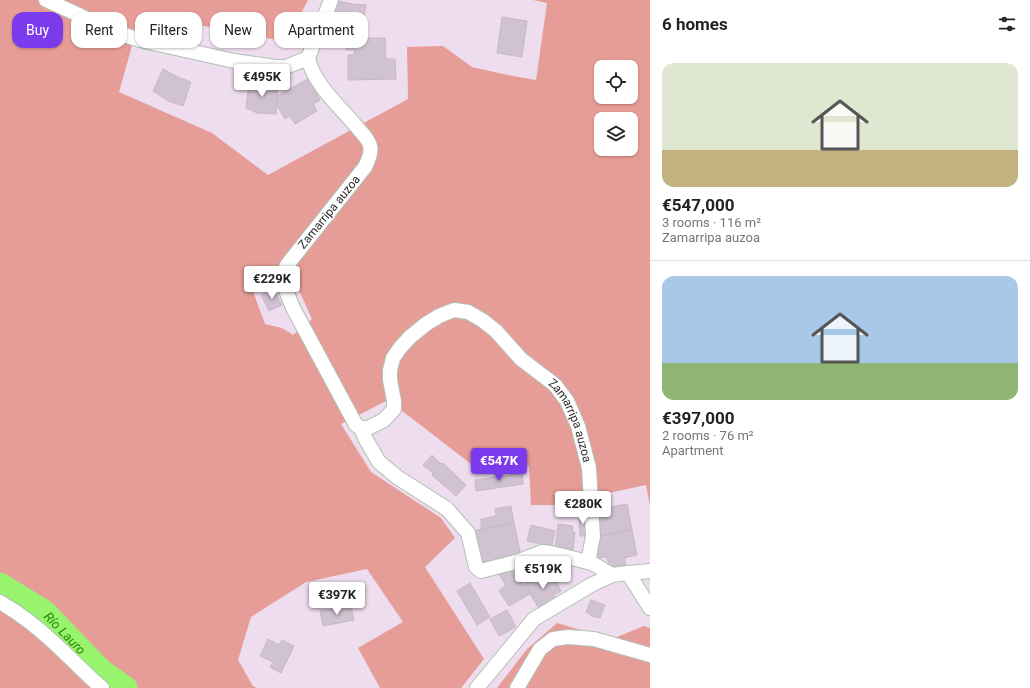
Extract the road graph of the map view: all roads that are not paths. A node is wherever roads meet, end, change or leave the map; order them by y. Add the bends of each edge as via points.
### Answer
1 (46, 0) edge
2 (331, 0) edge
3 (308, 58) junction
4 (361, 428) junction
5 (588, 562) junction
6 (650, 571) edge
7 (628, 573) junction
8 (612, 574) junction
9 (0, 602) edge
10 (650, 608) edge
11 (650, 655) edge
12 (102, 688) edge
13 (477, 688) edge
14 (517, 688) edge

1 - 3 street via 118,33 140,40 276,67 286,67
2 - 3 street
3 - 4 street, Zamarripa auzoa via 310,67 320,83 371,146 370,157 365,167 287,265 283,274 284,286 346,408 356,425
4 - 5 street, Zamarripa auzoa via 379,462 397,477 447,509 468,533 476,567 481,571 542,552
4 - 5 street, Zamarripa auzoa via 368,428 384,420 394,409 390,370 393,358 410,337 439,316 454,310 468,312 482,320 496,331 521,359 555,385 567,401 578,426 589,468 593,536
5 - 8 street, Zamarripa auzoa
6 - 7 street
7 - 8 street
7 - 10 street
8 - 13 street via 534,619
9 - 12 street via 16,611 53,641
11 - 14 street via 594,639 553,639 540,649

